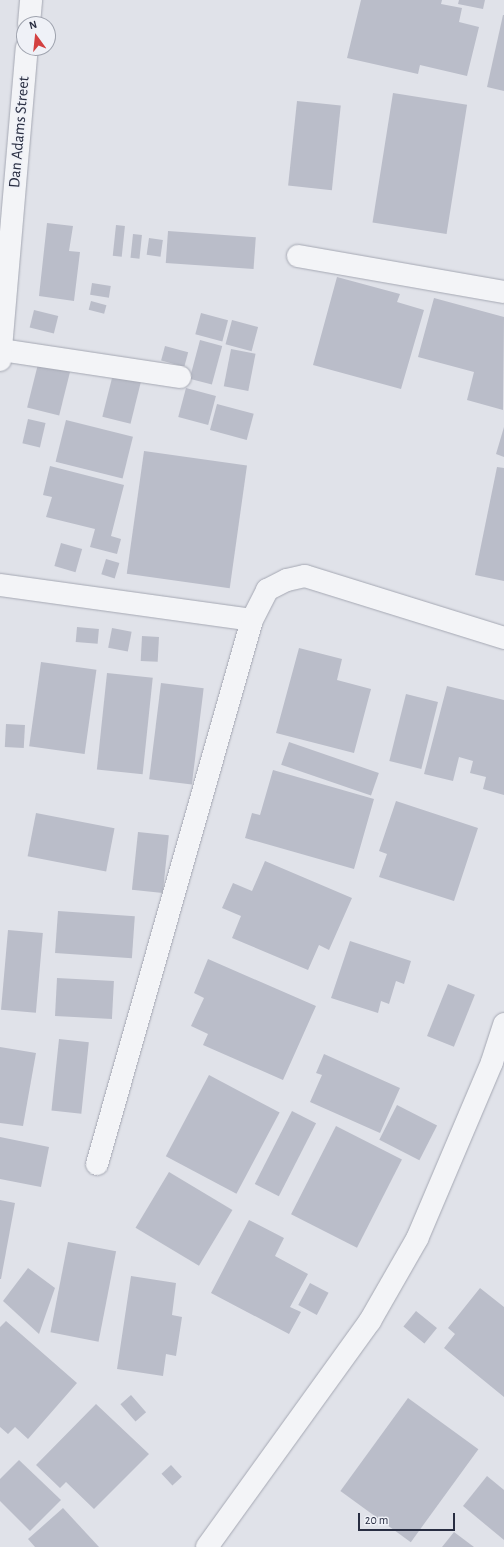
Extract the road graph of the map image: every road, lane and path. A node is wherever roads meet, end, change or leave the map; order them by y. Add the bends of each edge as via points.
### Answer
1 (31, 0) edge
2 (30, 16) edge
3 (26, 56) edge
4 (5, 229) edge
5 (298, 256) dead end
6 (504, 292) edge
7 (0, 355) edge
8 (180, 377) dead end
9 (0, 585) edge
10 (252, 620) junction
11 (504, 638) edge
12 (504, 1024) edge
13 (97, 1164) dead end
14 (207, 1547) edge

1 - 2 street
3 - 4 street, Dan Adams Street
4 - 7 street, Dan Adams Street
5 - 6 street
7 - 8 street
9 - 10 street
10 - 11 street via 267,590 287,580 305,576
10 - 13 street
12 - 14 street via 492,1062 417,1239 370,1322

